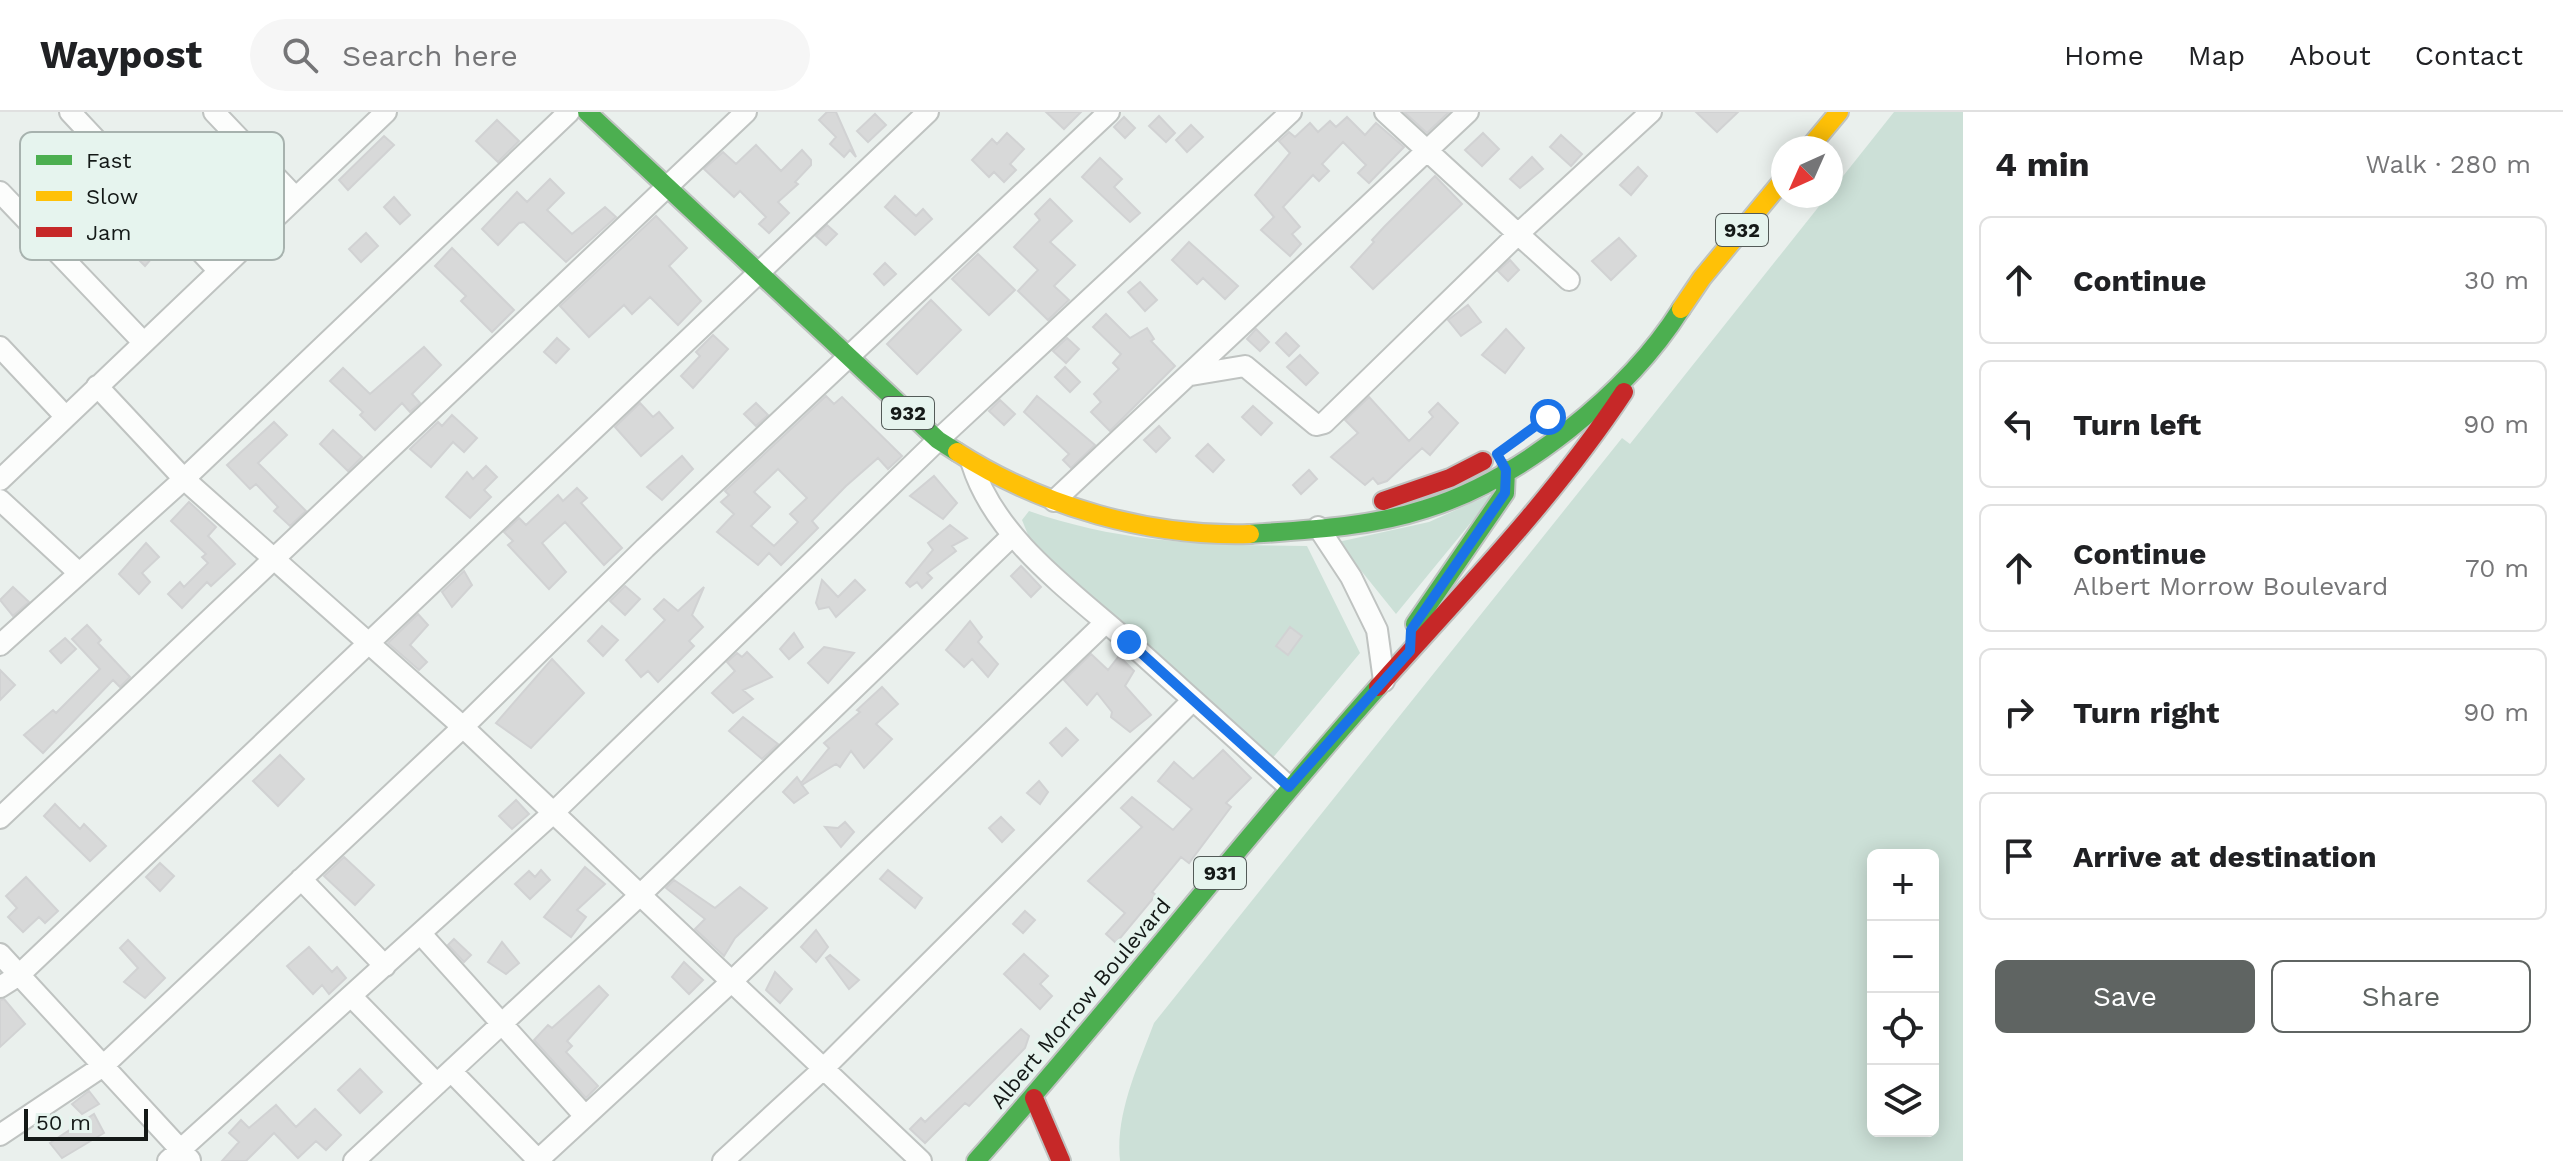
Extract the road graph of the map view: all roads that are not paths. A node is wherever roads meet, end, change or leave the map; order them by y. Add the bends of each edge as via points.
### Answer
1 (70, 112) edge
2 (214, 112) edge
3 (386, 112) edge
4 (569, 112) edge
5 (587, 112) edge
6 (746, 112) edge
7 (928, 112) edge
8 (1109, 112) edge
9 (1291, 112) edge
10 (1385, 112) edge
11 (1468, 112) edge
12 (1651, 112) edge
13 (1839, 112) edge
14 (89, 132) edge
15 (233, 132) edge
16 (1819, 136) edge
17 (1427, 151) junction
18 (284, 186) edge
19 (667, 187) junction
20 (0, 192) edge
21 (1771, 195) edge
22 (294, 196) junction
23 (284, 206) edge
24 (20, 213) edge
25 (1518, 234) junction
26 (65, 260) edge
27 (209, 260) edge
28 (228, 260) edge
29 (218, 270) junction
30 (757, 272) junction
31 (1569, 280) dead end
32 (1702, 280) junction
33 (143, 342) junction
34 (0, 347) edge
35 (848, 357) junction
36 (1646, 357) junction
37 (1614, 362) dead end
38 (1191, 375) junction
39 (97, 386) junction
40 (65, 416) junction
41 (938, 440) junction
42 (1502, 462) junction
43 (972, 464) junction
44 (184, 479) junction
45 (0, 480) edge
46 (0, 500) edge
47 (1054, 501) junction
48 (1318, 527) junction
49 (1013, 535) junction
50 (275, 561) junction
51 (79, 573) junction
52 (1474, 580) junction
53 (1105, 623) junction
54 (365, 644) junction
55 (0, 645) edge
56 (1410, 651) junction
57 (1384, 681) junction
58 (1193, 700) junction
59 (463, 727) junction
60 (1289, 787) junction
61 (553, 813) junction
62 (0, 818) edge
63 (301, 879) junction
64 (638, 897) junction
65 (421, 934) junction
66 (0, 954) edge
67 (385, 966) junction
68 (19, 975) junction
69 (731, 982) junction
70 (0, 987) edge
71 (352, 997) junction
72 (500, 1025) junction
73 (103, 1066) junction
74 (822, 1070) junction
75 (444, 1078) junction
76 (1034, 1098) junction
77 (584, 1115) junction
78 (0, 1135) edge
79 (181, 1158) edge
80 (354, 1161) edge
81 (537, 1161) edge
82 (723, 1161) edge
83 (921, 1161) edge
84 (976, 1161) edge
85 (1061, 1161) edge

1 - 14 street
2 - 15 street
3 - 22 street
4 - 44 street
5 - 19 main road, 932
6 - 19 street
7 - 30 street
8 - 35 street
9 - 41 street
10 - 17 street
11 - 17 street
12 - 25 street
13 - 16 main road
17 - 25 street
17 - 38 street
18 - 22 street
19 - 30 main road, 932
19 - 50 street
20 - 24 street
21 - 32 main road, 932
22 - 23 street
25 - 31 street
25 - 38 street via 1324,423 1309,422 1245,366
26 - 33 street
27 - 29 street
28 - 29 street
29 - 33 street
30 - 35 main road, 932
30 - 54 street
32 - 36 main road, 932
32 - 37 main road, 932
33 - 39 street
34 - 40 street
35 - 41 main road, 932
35 - 59 street
36 - 42 main road, 932 via 1562,432
36 - 52 main road, Albert Morrow Boulevard / 931 via 1604,422
38 - 47 street
39 - 40 street
39 - 44 street
40 - 45 street
41 - 43 main road, 932
41 - 61 street
42 - 48 main road, 932 via 1354,509
42 - 52 main road via 1525,488 1523,501 1471,567
42 - 56 main road via 1505,493 1411,630
43 - 47 main road, 932
43 - 49 street via 989,504
44 - 50 street
44 - 51 street
46 - 51 street
47 - 48 main road, 932 via 1187,532 1243,534
48 - 57 street via 1377,630
49 - 53 street
49 - 64 street
50 - 54 street
50 - 62 street
51 - 55 street
52 - 56 main road, Albert Morrow Boulevard / 931
53 - 58 street
53 - 69 street
54 - 59 street
54 - 68 street
56 - 57 main road, Albert Morrow Boulevard / 931
57 - 60 main road, Albert Morrow Boulevard / 931
58 - 60 street
58 - 74 street
59 - 61 street
59 - 63 street
60 - 76 main road, Albert Morrow Boulevard / 931
61 - 64 street
61 - 65 street
63 - 67 street
63 - 73 street
64 - 69 street
64 - 72 street
65 - 67 street
65 - 72 street
66 - 68 street
67 - 71 street
68 - 70 street
68 - 73 street
69 - 74 street
69 - 77 street
71 - 75 street
71 - 79 street
72 - 75 street
72 - 77 street
73 - 78 street
73 - 79 street
74 - 82 street
74 - 83 street
75 - 80 street
75 - 81 street
76 - 84 main road, Albert Morrow Boulevard / 931
76 - 85 main road
77 - 81 street

